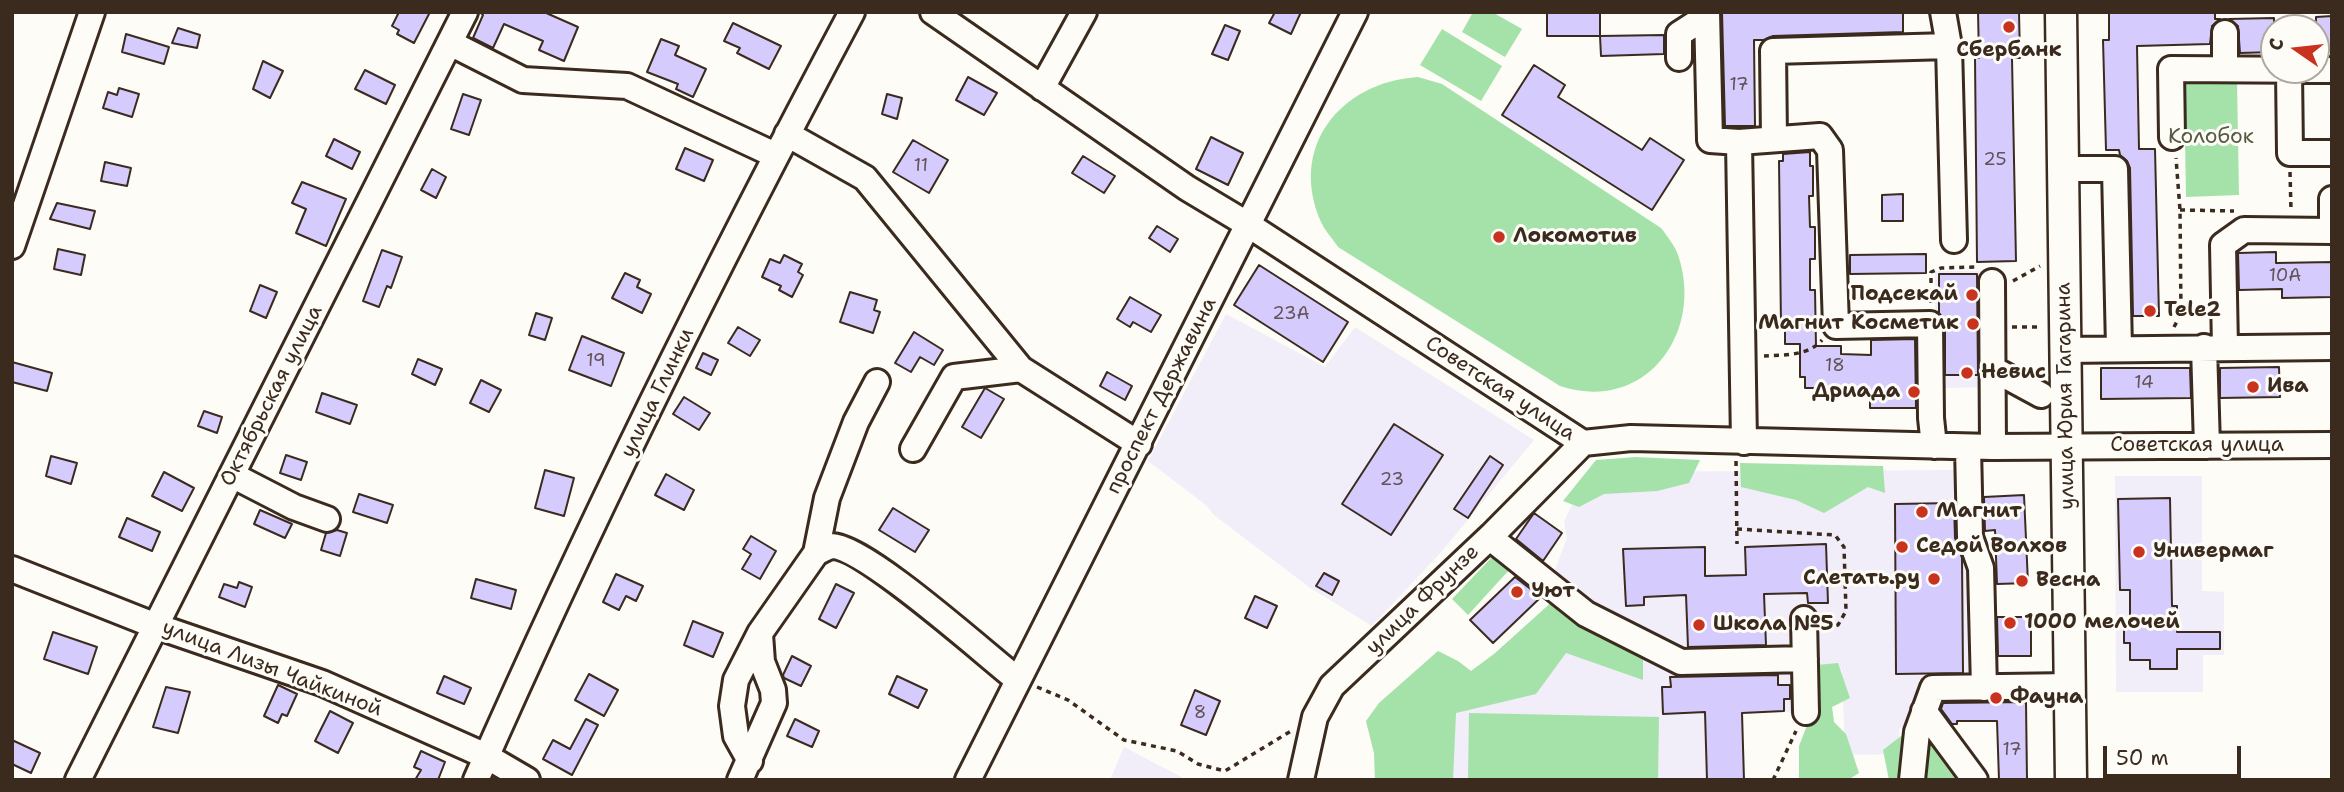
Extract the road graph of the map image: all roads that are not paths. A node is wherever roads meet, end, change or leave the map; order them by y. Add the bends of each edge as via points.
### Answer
1 (92, 12) edge
2 (465, 12) edge
3 (852, 12) edge
4 (933, 12) edge
5 (1355, 12) edge
6 (1944, 12) edge
7 (2061, 12) edge
8 (1087, 14) edge
9 (1707, 14) edge
10 (2225, 23) edge
11 (450, 43) junction
12 (1949, 46) junction
13 (1679, 58) dead end
14 (2225, 69) junction
15 (2260, 70) edge
16 (2289, 84) edge
17 (1042, 88) junction
18 (2172, 137) road end
19 (1774, 139) junction
20 (1739, 142) junction
21 (781, 144) junction
22 (2332, 153) edge
23 (2062, 169) junction
24 (2332, 199) edge
25 (1247, 224) junction
26 (2332, 230) edge
27 (1954, 240) dead end
28 (12, 246) edge
29 (1992, 282) road end
30 (2214, 347) junction
31 (2332, 347) edge
32 (2119, 348) junction
33 (2064, 350) junction
34 (1021, 369) junction
35 (1993, 369) junction
36 (877, 382) dead end
37 (2040, 395) dead end
38 (1583, 443) junction
39 (1139, 444) junction
40 (2332, 445) edge
41 (1934, 446) junction
42 (2207, 446) junction
43 (1968, 447) junction
44 (1993, 447) junction
45 (2066, 447) junction
46 (913, 449) dead end
47 (1740, 451) junction
48 (232, 475) junction
49 (327, 519) dead end
50 (1492, 535) junction
51 (816, 553) junction
52 (12, 569) edge
53 (156, 626) junction
54 (1804, 626) road end
55 (760, 634) junction
56 (1805, 659) junction
57 (1018, 680) junction
58 (2071, 686) junction
59 (1984, 688) junction
60 (1924, 710) junction
61 (1806, 712) road end
62 (486, 756) junction
63 (745, 770) edge
64 (78, 780) edge
65 (476, 780) edge
66 (527, 780) edge
67 (968, 780) edge
68 (1301, 780) edge
69 (1912, 780) edge
70 (1975, 780) edge
71 (2071, 780) edge

1 - 28 street
2 - 11 street, Октябрьская улица
3 - 21 street, улица Глинки
4 - 17 street, Советская улица
5 - 25 street, проспект Державина
6 - 12 street
7 - 23 main road, улица Юрия Гагарина
8 - 17 street
9 - 13 street via 1679,34
9 - 20 street via 1710,140
10 - 14 street
11 - 21 street via 523,80 627,86
11 - 48 street, Октябрьская улица
12 - 19 street via 1773,51
12 - 27 street
14 - 15 street
14 - 18 street via 2171,69
16 - 22 street via 2290,153
17 - 25 street, Советская улица
19 - 20 street
19 - 41 street via 1820,136 1830,150 1836,326 1930,324
20 - 47 street
21 - 34 street via 865,178
21 - 62 street, улица Глинки via 597,517
23 - 32 street via 2115,169
23 - 33 main road, улица Юрия Гагарина
24 - 26 street
25 - 38 street, Советская улица
25 - 39 street, проспект Державина
26 - 30 street via 2244,230 2223,245
29 - 35 street
30 - 31 street
30 - 32 street
30 - 42 street
32 - 33 street
33 - 45 main road, улица Юрия Гагарина
34 - 39 street
34 - 46 street via 954,377
35 - 37 street
35 - 44 street
36 - 51 street via 827,498
38 - 47 street, Советская улица via 1631,438
38 - 50 street, улица Фрунзе
39 - 57 street, проспект Державина
40 - 42 street, Советская улица
41 - 43 street, Советская улица
41 - 47 street, Советская улица
42 - 45 street, Советская улица
43 - 44 street, Советская улица
43 - 59 street via 1970,537 1981,568
44 - 45 street, Советская улица
45 - 58 main road, улица Юрия Гагарина
48 - 49 street
48 - 53 street, Октябрьская улица
50 - 56 street via 1586,614 1681,662
50 - 68 street, улица Фрунзе via 1332,686 1315,717
51 - 55 street
51 - 57 street via 831,546 849,551 926,602
52 - 53 street, улица Лизы Чайкиной
53 - 62 street, улица Лизы Чайкиной via 322,683
53 - 64 street, Октябрьская улица
54 - 56 street
55 - 63 street via 736,680 732,706
55 - 63 street via 762,662 774,703
56 - 61 street
57 - 67 street, проспект Державина
58 - 59 street
58 - 71 main road, улица Юрия Гагарина
59 - 60 street via 1933,688
60 - 69 street
60 - 70 street
62 - 65 street, улица Глинки
62 - 66 street, улица Лизы Чайкиной

